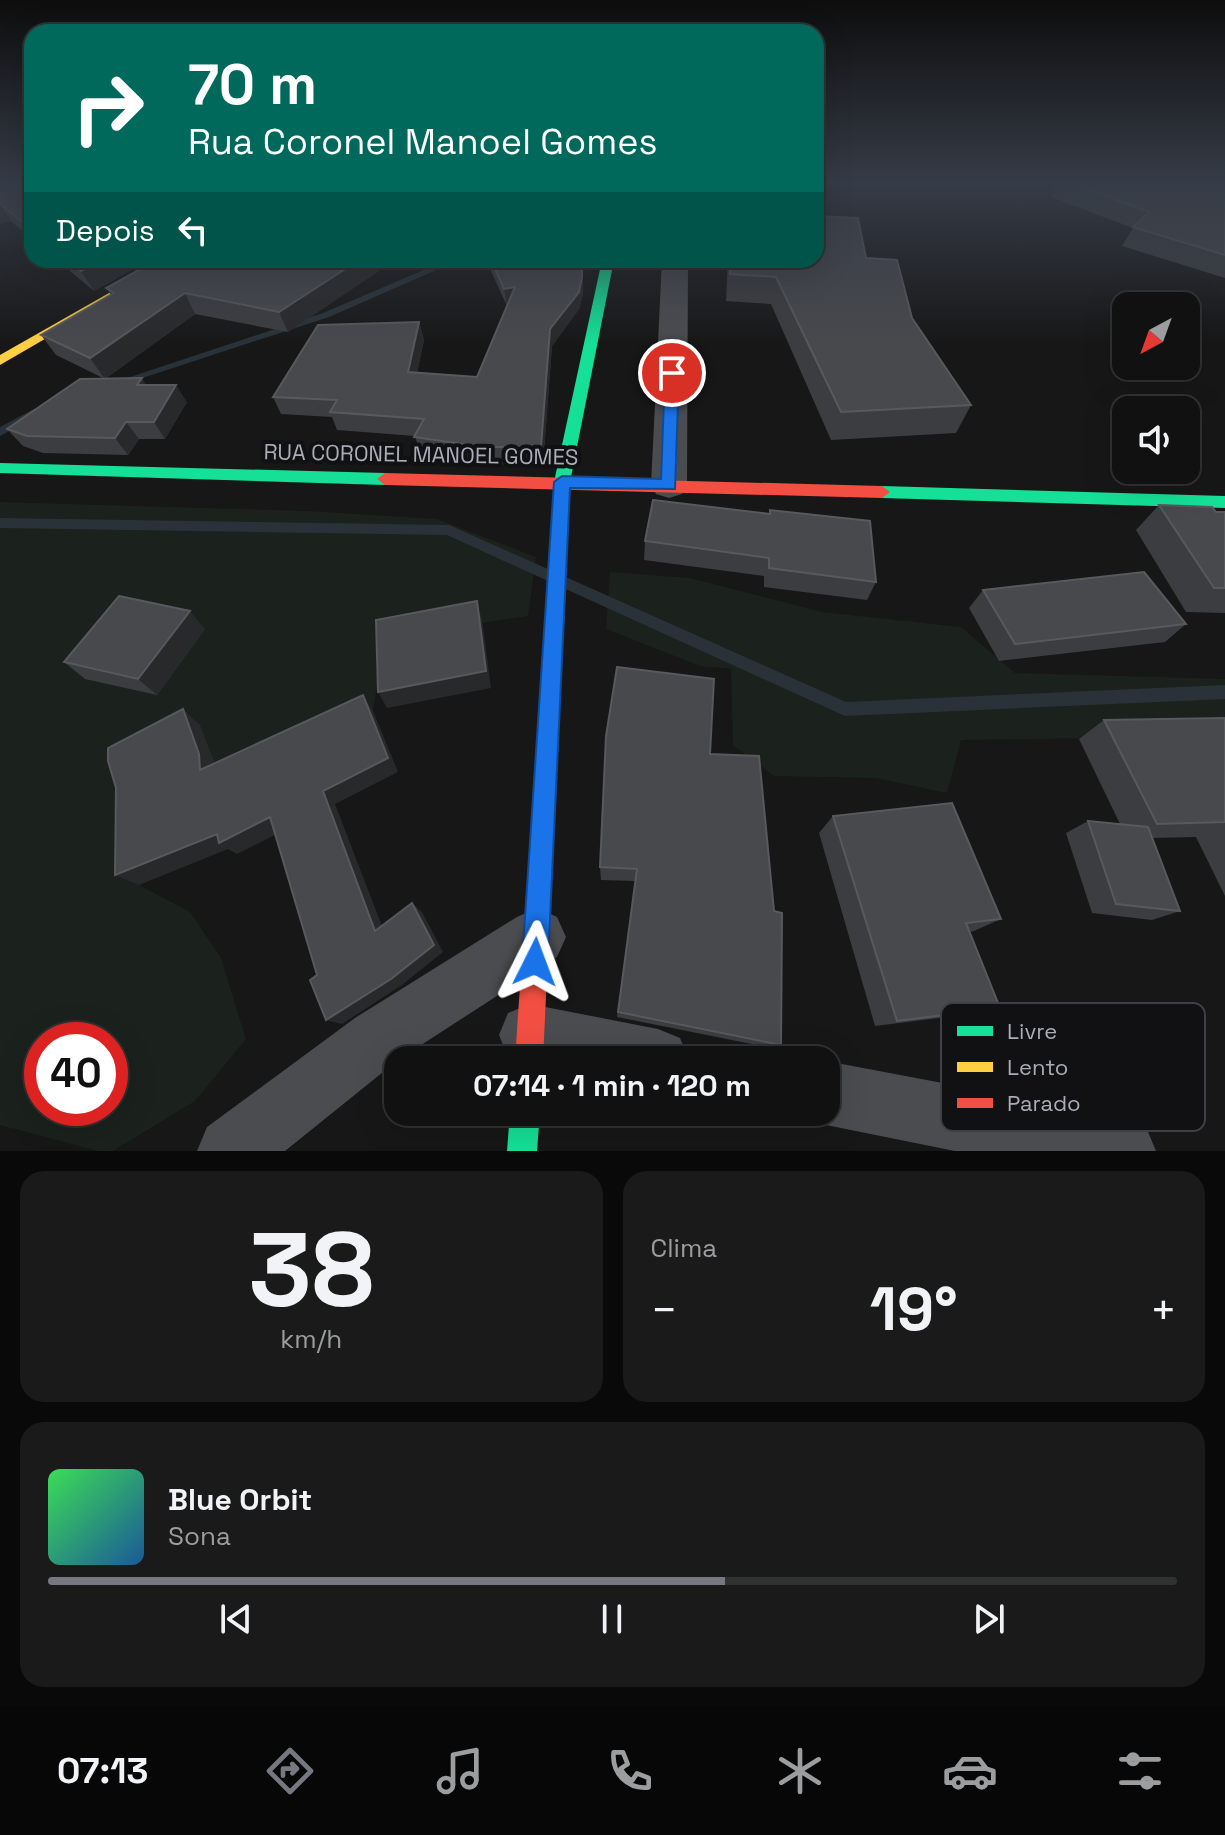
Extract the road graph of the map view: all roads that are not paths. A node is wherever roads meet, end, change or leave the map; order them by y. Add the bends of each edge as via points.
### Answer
1 (161, 268) edge
2 (606, 268) edge
3 (675, 268) edge
4 (0, 361) edge
5 (0, 468) edge
6 (562, 482) junction
7 (669, 485) junction
8 (1225, 502) edge
9 (537, 937) junction
10 (530, 1046) edge
11 (840, 1096) edge
12 (941, 1116) edge
13 (524, 1126) edge
14 (1020, 1131) edge
15 (231, 1151) edge
16 (522, 1151) edge
17 (1122, 1151) edge

1 - 4 street
2 - 6 street
3 - 7 street
5 - 6 street, RUA CORONEL MANOEL GOMES
6 - 7 street, RUA CORONEL MANOEL GOMES
6 - 9 street
7 - 8 street, RUA CORONEL MANOEL GOMES
9 - 10 street
9 - 15 street via 377,1040
11 - 12 street
13 - 16 street
14 - 17 street

